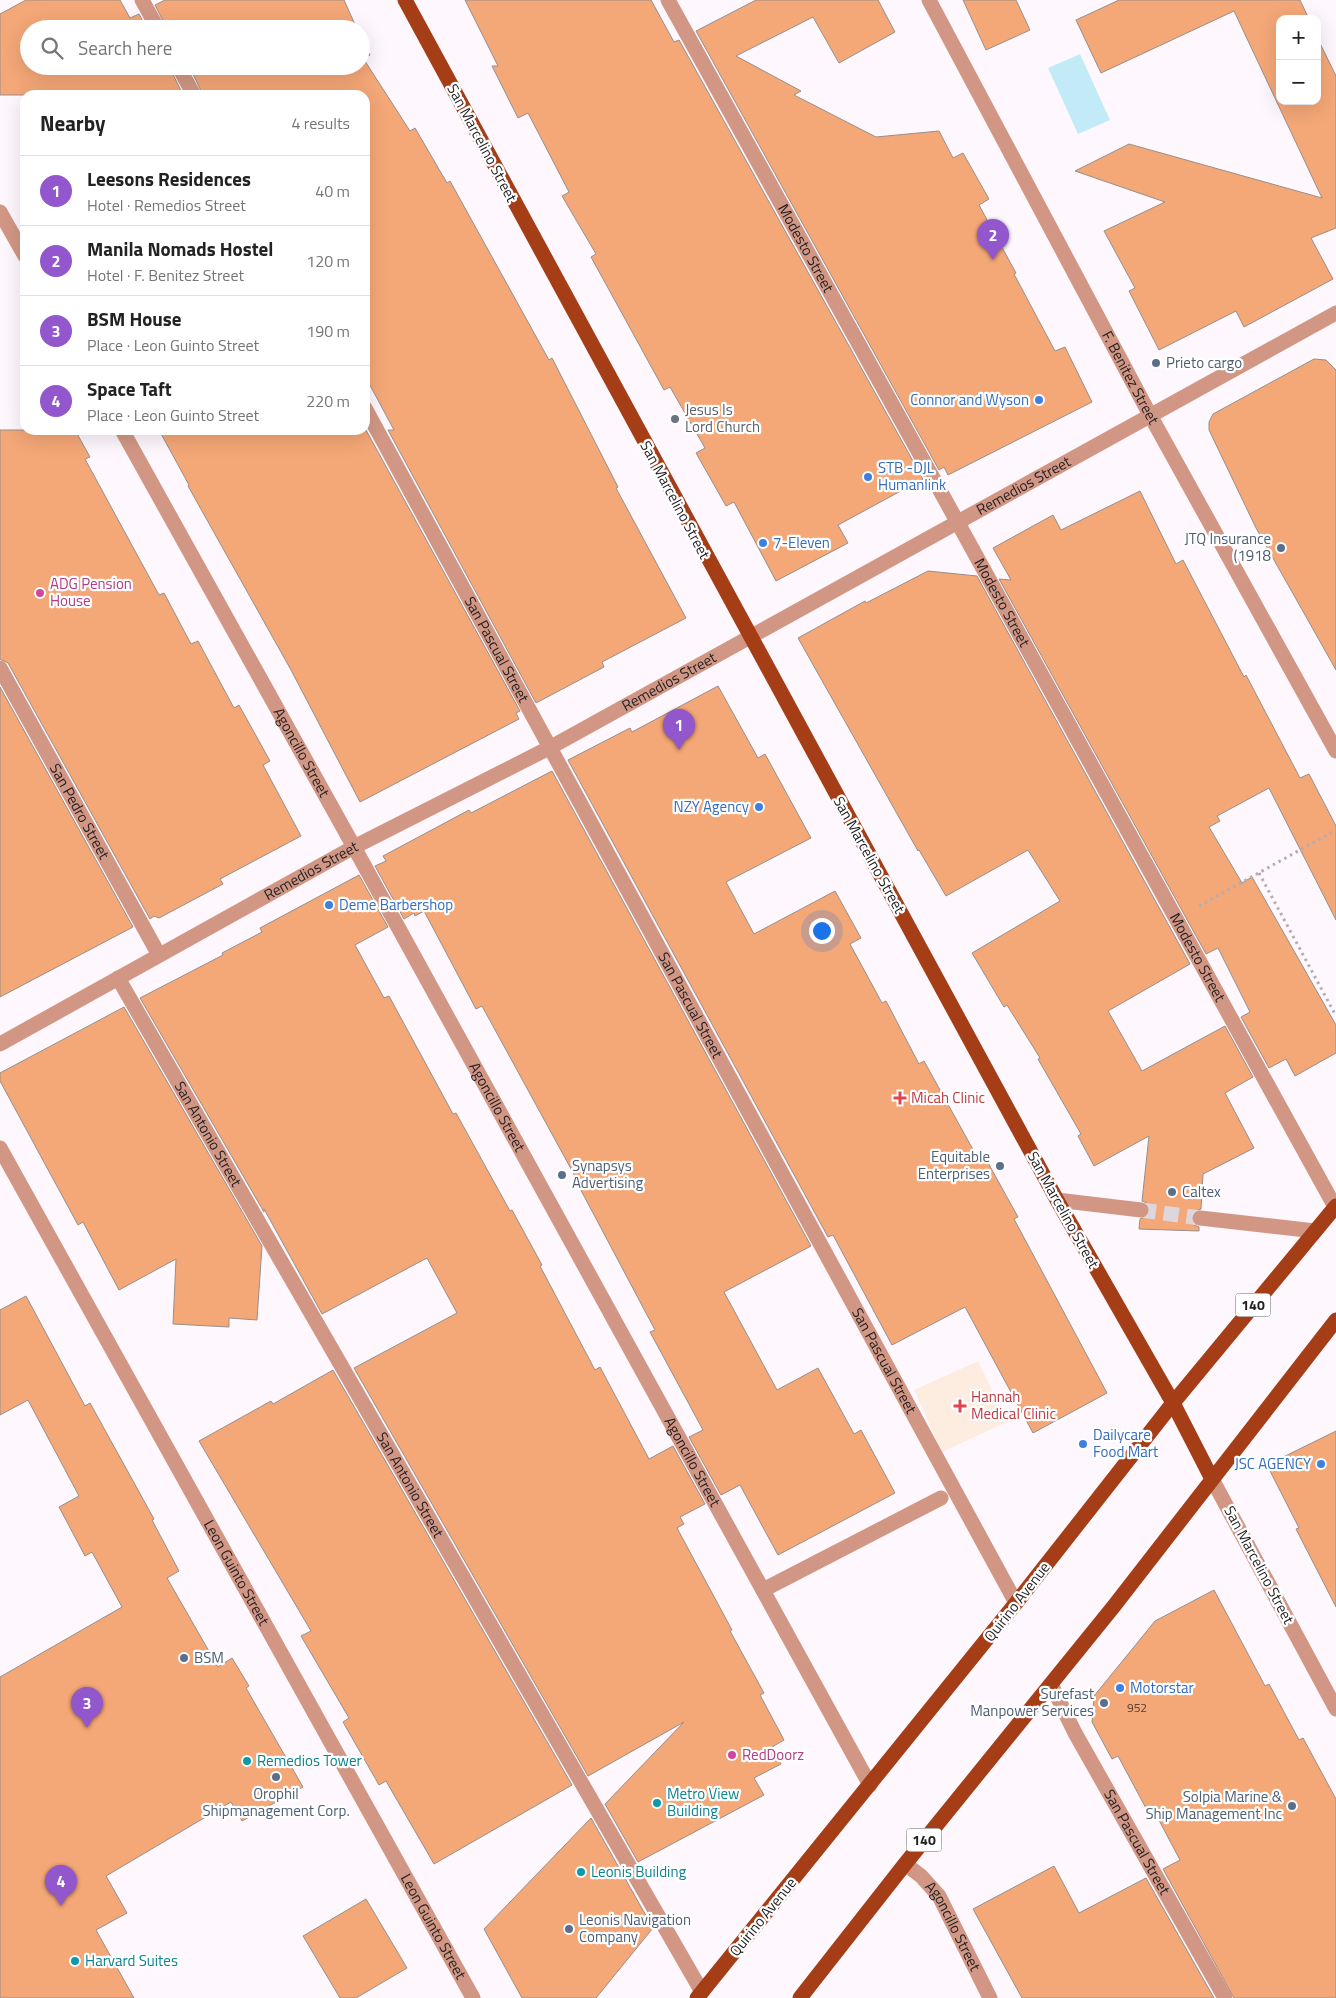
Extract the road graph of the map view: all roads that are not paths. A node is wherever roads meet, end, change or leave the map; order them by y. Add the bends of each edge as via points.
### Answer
1 (142, 0) edge
2 (404, 0) edge
3 (668, 0) edge
4 (929, 0) edge
5 (153, 20) edge
6 (183, 75) edge
7 (191, 90) edge
8 (0, 212) edge
9 (20, 247) edge
10 (1334, 319) edge
11 (1150, 415) junction
12 (370, 417) edge
13 (125, 435) edge
14 (958, 522) junction
15 (751, 638) junction
16 (0, 668) edge
17 (551, 747) junction
18 (1336, 751) edge
19 (354, 848) junction
20 (159, 954) junction
21 (118, 978) junction
22 (0, 1044) edge
23 (0, 1148) edge
24 (1057, 1200) junction
25 (1336, 1206) edge
26 (1141, 1210) tunnel mouth
27 (1200, 1218) tunnel mouth
28 (1315, 1231) junction
29 (1336, 1320) edge
30 (1173, 1404) junction
31 (1212, 1479) junction
32 (941, 1498) dead end
33 (763, 1590) junction
34 (1016, 1603) junction
35 (1051, 1684) junction
36 (1336, 1709) edge
37 (870, 1785) junction
38 (905, 1864) junction
39 (700, 1995) edge
40 (473, 1998) edge
41 (800, 1998) edge
42 (990, 1998) edge
43 (1225, 1998) edge

1 - 5 street
2 - 15 main road, San Marcelino Street
3 - 14 street, Modesto Street
4 - 11 street, F. Benitez Street
6 - 7 street
8 - 9 street
10 - 11 street, Remedios Street
11 - 14 street, Remedios Street
11 - 18 street, F. Benitez Street
12 - 17 street, San Pascual Street
13 - 19 street, Agoncillo Street
14 - 15 street, Remedios Street
14 - 25 street, Modesto Street
15 - 17 street, Remedios Street
15 - 24 main road, San Marcelino Street
16 - 20 street, San Pedro Street
17 - 19 street, Remedios Street
17 - 34 street, San Pascual Street
19 - 20 street, Remedios Street
19 - 33 street, Agoncillo Street
20 - 21 street, Remedios Street
21 - 22 street, Remedios Street
21 - 39 street, San Antonio Street
23 - 40 street, Leon Guinto Street
24 - 26 street
24 - 30 main road, San Marcelino Street
25 - 28 main road, Quirino Avenue / 140
27 - 28 street
28 - 30 main road, Quirino Avenue / 140
29 - 31 main road, 140
30 - 31 main road, San Marcelino Street
30 - 34 main road, Quirino Avenue / 140
31 - 35 main road, 140
31 - 36 street, San Marcelino Street
32 - 33 street
33 - 37 street, Agoncillo Street
34 - 37 main road, Quirino Avenue / 140
35 - 38 main road, 140
35 - 43 street, San Pascual Street via 1075,1734
37 - 39 main road, Quirino Avenue / 140
38 - 41 main road, 140
38 - 42 street, Agoncillo Street via 939,1896

